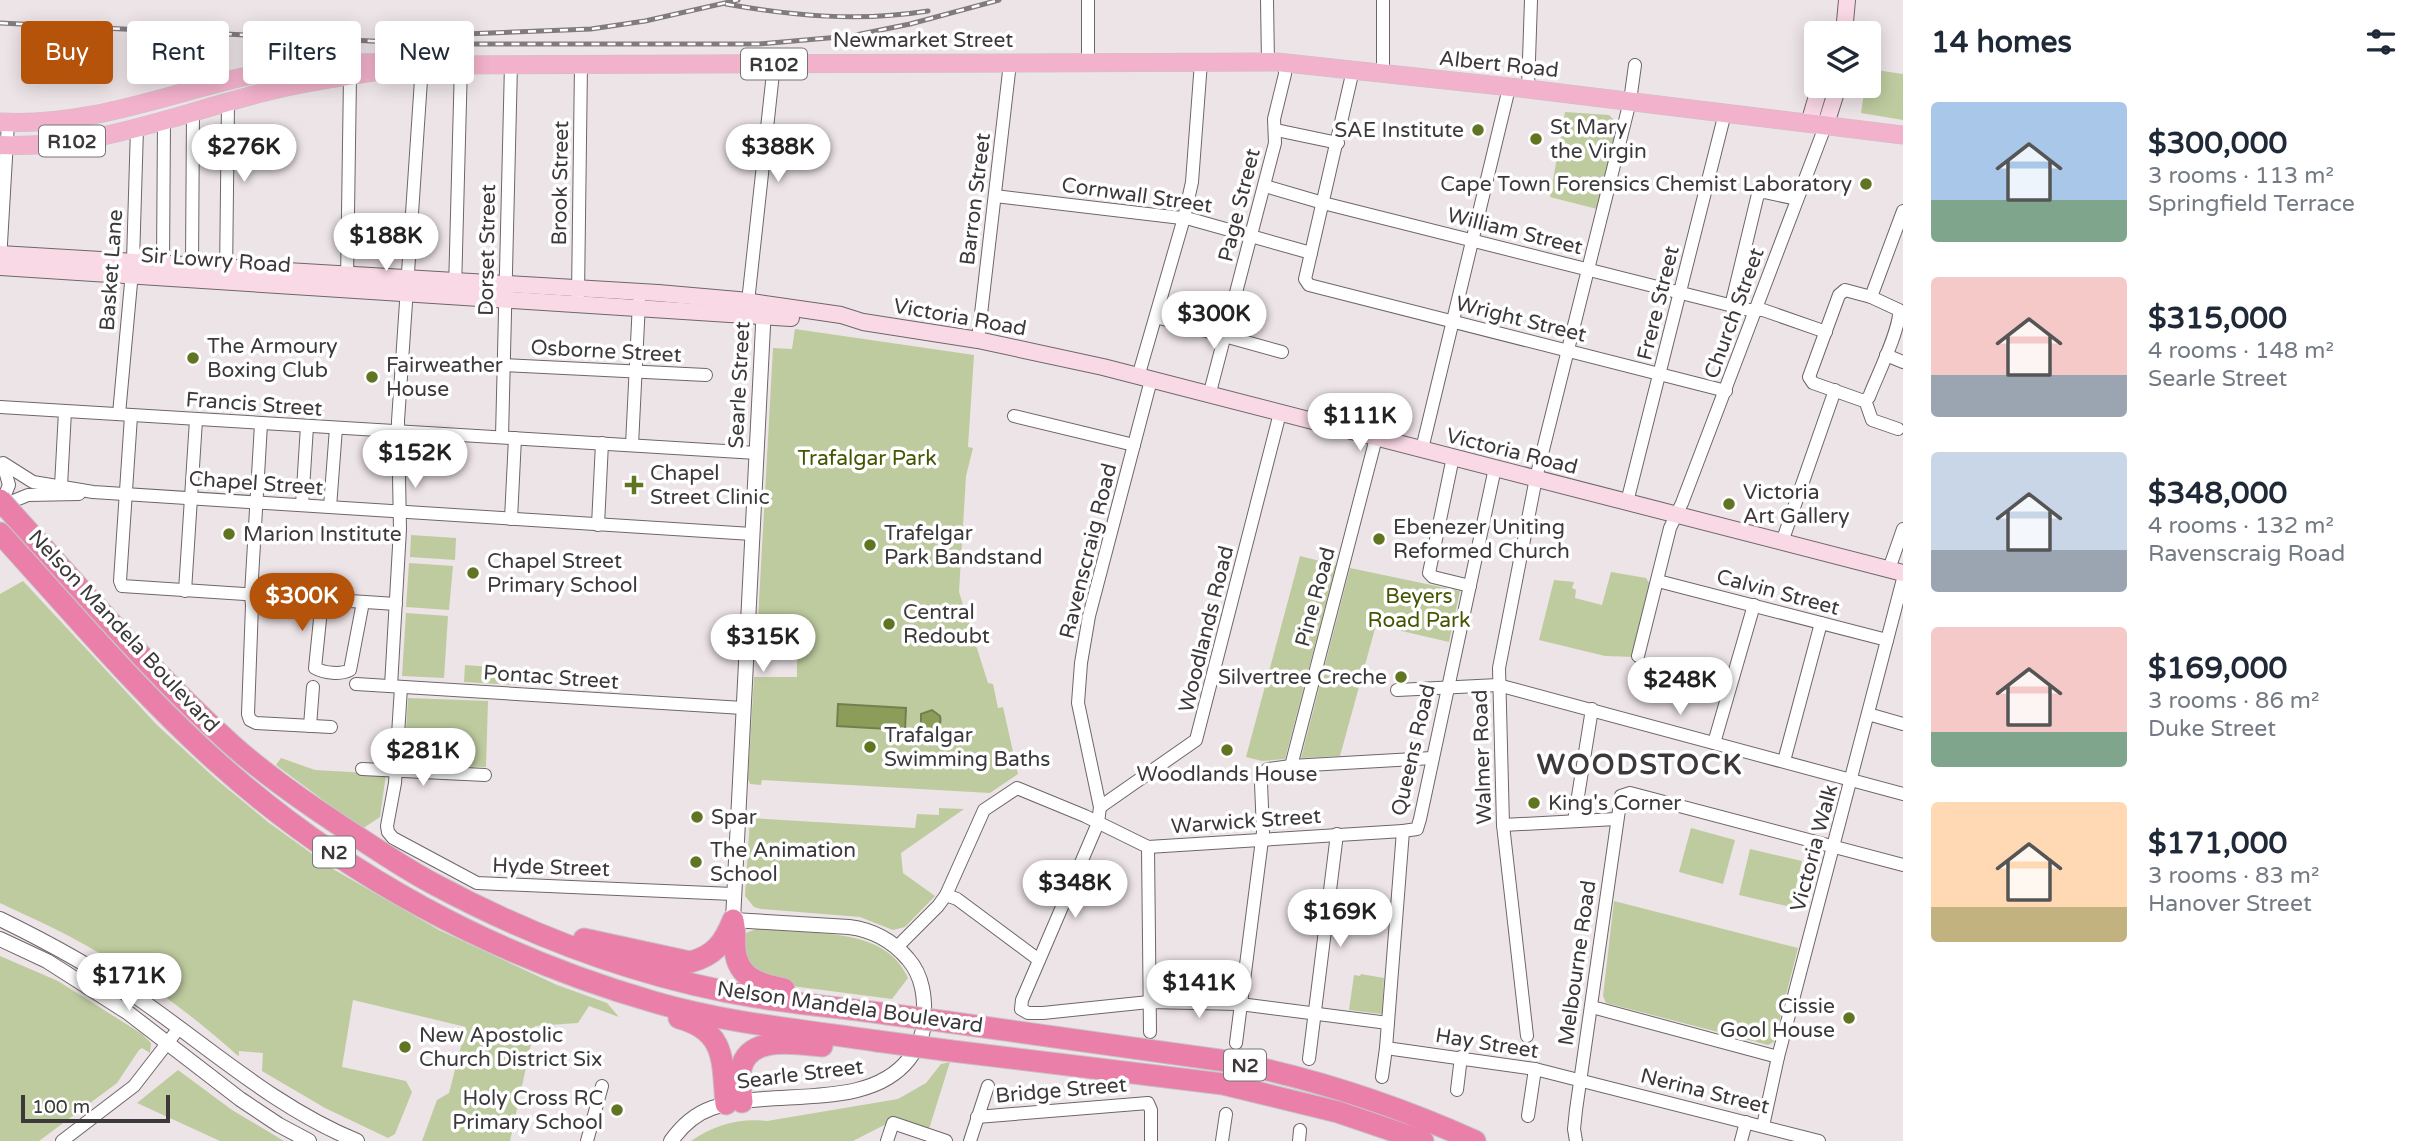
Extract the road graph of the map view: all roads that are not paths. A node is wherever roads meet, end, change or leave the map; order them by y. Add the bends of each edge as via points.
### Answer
1 (1088, 0) edge
2 (1267, 0) edge
3 (1383, 0) edge
4 (1531, 0) edge
5 (1088, 62) junction
6 (1201, 62) junction
7 (375, 63) edge
8 (1010, 63) junction
9 (1277, 63) junction
10 (474, 64) edge
11 (511, 64) junction
12 (581, 64) junction
13 (774, 64) junction
14 (1634, 65) dead end
15 (1353, 70) junction
16 (1382, 74) junction
17 (298, 84) edge
18 (351, 84) edge
19 (421, 84) edge
20 (460, 84) edge
21 (1509, 88) junction
22 (1528, 89) junction
23 (1819, 98) edge
24 (1831, 98) edge
25 (1630, 101) junction
26 (228, 102) junction
27 (194, 112) junction
28 (1725, 113) junction
29 (164, 121) junction
30 (4, 122) edge
31 (1817, 124) junction
32 (137, 128) junction
33 (1276, 130) junction
34 (1903, 135) edge
35 (1338, 143) junction
36 (3, 145) edge
37 (1265, 186) junction
38 (995, 196) junction
39 (1797, 199) junction
40 (1323, 203) junction
41 (1903, 211) edge
42 (1184, 218) junction
43 (1252, 236) junction
44 (1472, 239) junction
45 (1311, 253) junction
46 (0, 254) edge
47 (0, 261) edge
48 (163, 263) junction
49 (192, 265) junction
50 (0, 267) edge
51 (132, 268) junction
52 (1588, 269) junction
53 (226, 274) junction
54 (347, 281) junction
55 (407, 285) junction
56 (455, 288) junction
57 (505, 291) junction
58 (1680, 293) junction
59 (578, 296) junction
60 (1871, 297) junction
61 (639, 299) junction
62 (1731, 306) junction
63 (756, 309) junction
64 (1756, 310) junction
65 (1156, 317) junction
66 (1452, 322) junction
67 (1826, 332) junction
68 (1225, 337) junction
69 (978, 340) junction
70 (1567, 351) junction
71 (1282, 352) dead end
72 (1885, 355) junction
73 (1903, 362) edge
74 (503, 365) junction
75 (635, 372) junction
76 (706, 374) dead end
77 (1659, 374) junction
78 (1145, 378) junction
79 (1835, 390) junction
80 (1726, 391) junction
81 (1209, 396) junction
82 (1866, 400) junction
83 (0, 407) edge
84 (65, 411) junction
85 (1280, 413) junction
86 (125, 415) junction
87 (1014, 416) dead end
88 (196, 419) junction
89 (261, 424) junction
90 (307, 426) junction
91 (336, 428) junction
92 (1898, 429) dead end
93 (399, 431) junction
94 (509, 437) junction
95 (1376, 438) junction
96 (602, 443) junction
97 (632, 445) junction
98 (1133, 445) junction
99 (1422, 449) junction
100 (757, 453) junction
101 (1453, 457) junction
102 (2, 462) edge
103 (1496, 468) junction
104 (1535, 478) junction
105 (61, 485) junction
106 (93, 492) junction
107 (125, 494) junction
108 (191, 498) junction
109 (0, 500) edge
110 (256, 502) junction
111 (1627, 502) junction
112 (302, 505) junction
113 (330, 507) junction
114 (400, 512) junction
115 (1678, 515) junction
116 (511, 519) junction
117 (598, 524) junction
118 (1903, 529) edge
119 (0, 533) edge
120 (752, 534) junction
121 (1782, 542) junction
122 (1896, 571) edge
123 (1903, 579) edge
124 (1658, 581) junction
125 (1470, 586) junction
126 (185, 590) junction
127 (251, 595) junction
128 (322, 600) junction
129 (363, 602) junction
130 (396, 604) junction
131 (1754, 605) junction
132 (1821, 623) junction
133 (1887, 640) junction
134 (1638, 656) dead end
135 (356, 684) dead end
136 (1498, 685) junction
137 (396, 686) junction
138 (313, 687) dead end
139 (1448, 687) junction
140 (1397, 690) dead end
141 (743, 708) junction
142 (1592, 709) junction
143 (1868, 714) junction
144 (1903, 724) edge
145 (310, 726) junction
146 (331, 727) dead end
147 (1714, 743) junction
148 (1433, 758) junction
149 (1784, 761) junction
150 (1291, 766) junction
151 (362, 769) dead end
152 (396, 771) junction
153 (485, 775) dead end
154 (1852, 780) junction
155 (1903, 794) edge
156 (1100, 807) junction
157 (1616, 819) junction
158 (1574, 821) junction
159 (1098, 823) junction
160 (1503, 825) junction
161 (1403, 831) junction
162 (1337, 834) junction
163 (1262, 839) junction
164 (1148, 847) junction
165 (1834, 847) junction
166 (1903, 865) edge
167 (733, 894) junction
168 (946, 894) junction
169 (481, 908) junction
170 (0, 919) edge
171 (733, 920) junction
172 (0, 939) edge
173 (897, 947) junction
174 (1039, 960) junction
175 (545, 964) junction
176 (1149, 1002) junction
177 (1240, 1004) junction
178 (1592, 1007) junction
179 (888, 1011) junction
180 (1315, 1014) junction
181 (1388, 1023) junction
182 (180, 1028) junction
183 (1150, 1032) dead end
184 (1527, 1036) dead end
185 (1236, 1043) dead end
186 (167, 1044) junction
187 (877, 1046) junction
188 (1386, 1048) junction
189 (1461, 1057) junction
190 (1778, 1057) junction
191 (1309, 1059) dead end
192 (1535, 1069) junction
193 (1382, 1077) dead end
194 (1581, 1080) junction
195 (602, 1086) dead end
196 (988, 1086) dead end
197 (1457, 1090) dead end
198 (734, 1103) junction
199 (1342, 1113) junction
200 (1226, 1114) dead end
201 (977, 1116) junction
202 (1528, 1116) dead end
203 (1746, 1122) junction
204 (1763, 1126) junction
205 (62, 1141) edge
206 (309, 1141) edge
207 (358, 1141) edge
208 (587, 1141) edge
209 (671, 1141) edge
210 (887, 1141) edge
211 (946, 1141) edge
212 (970, 1141) edge
213 (1151, 1141) edge
214 (1222, 1141) edge
215 (1390, 1141) edge
216 (1423, 1141) edge
217 (1475, 1141) edge
218 (1576, 1141) edge
219 (1741, 1141) edge
220 (1819, 1141) edge

1 - 5 street
2 - 9 street, Page Street
3 - 16 street
4 - 22 street
5 - 6 main road, Albert Road / R102
5 - 8 main road, Newmarket Street / R102
6 - 9 main road, Albert Road / R102
6 - 42 street, Ravenscraig Road via 1194,163
7 - 30 main road, Newmarket Street / R102 via 293,67 99,115
8 - 13 main road, Newmarket Street / R102
8 - 38 street, Barron Street
9 - 15 main road, Albert Road / R102
9 - 33 street, Page Street via 1285,74
10 - 11 main road, Newmarket Street / R102
11 - 12 main road, Newmarket Street / R102
11 - 57 street, Dorset Street
12 - 13 main road, Newmarket Street / R102
12 - 59 street, Brook Street
13 - 63 street
14 - 25 street, Walmer Road
15 - 16 main road, Albert Road / R102
15 - 35 street
16 - 21 main road, Albert Road / R102
17 - 26 main road, Newmarket Street / R102
18 - 54 street
19 - 55 street
20 - 56 street
21 - 22 main road, Albert Road / R102
21 - 44 street
22 - 25 main road, Albert Road / R102
23 - 31 main road
24 - 31 main road
25 - 28 main road, Albert Road / R102
25 - 52 street, Walmer Road
26 - 27 main road, Newmarket Street / R102
26 - 53 street
27 - 29 main road, Newmarket Street / R102
27 - 49 street
28 - 31 main road, Albert Road / R102
28 - 58 street, Frere Street
29 - 32 main road, Newmarket Street / R102
29 - 48 street
30 - 36 street
31 - 34 main road, Albert Road / R102
31 - 39 street, Church Street
32 - 36 main road, Newmarket Street / R102 via 48,145
32 - 51 street, Basket Lane
33 - 35 street
33 - 37 street, Page Street
35 - 40 street
36 - 46 street
37 - 40 street, William Street
37 - 43 street, Page Street
38 - 42 street, Cornwall Street
38 - 69 street, Barron Street
39 - 62 street via 1758,194
39 - 64 street, Church Street
40 - 44 street, William Street
40 - 45 street
41 - 60 street
42 - 43 street, Cornwall Street
42 - 65 street, Ravenscraig Road
43 - 45 street, Cornwall Street
43 - 68 street, Page Street
44 - 52 street, William Street
44 - 66 street
45 - 66 street, Wright Street via 1307,284
46 - 47 street
46 - 51 main road, Sir Lowry Road
48 - 49 main road, Sir Lowry Road
48 - 51 main road, Sir Lowry Road
49 - 53 main road, Sir Lowry Road
50 - 51 main road, Sir Lowry Road
51 - 53 main road, Sir Lowry Road
51 - 86 street, Basket Lane
52 - 58 street, William Street
52 - 70 street, Walmer Road
53 - 54 main road, Sir Lowry Road
54 - 55 main road, Sir Lowry Road
55 - 56 main road, Sir Lowry Road
55 - 93 street
56 - 57 main road, Sir Lowry Road
57 - 59 main road, Sir Lowry Road
57 - 74 street, Dorset Street
58 - 62 street, William Street
58 - 77 street, Frere Street
59 - 61 main road, Sir Lowry Road
60 - 67 street via 1842,292
60 - 72 street via 1899,310
61 - 63 main road, Sir Lowry Road
61 - 75 street
62 - 64 street, William Street
63 - 69 main road, Victoria Road
63 - 100 street, Searle Street
64 - 67 street, William Street
64 - 80 street, Church Street
65 - 68 street
65 - 78 street, Ravenscraig Road
66 - 70 street, Wright Street
66 - 99 street
67 - 79 street via 1809,377 1813,383
68 - 71 street
68 - 81 street, Page Street
69 - 78 main road, Victoria Road
70 - 77 street, Wright Street
70 - 104 street, Walmer Road
72 - 73 street
72 - 82 street
74 - 75 street, Osborne Street
74 - 94 street, Dorset Street
75 - 76 street, Osborne Street
75 - 97 street
77 - 80 street, Wright Street
77 - 111 street, Frere Street
78 - 81 main road, Victoria Road
78 - 98 street, Ravenscraig Road
79 - 82 street
79 - 121 street
80 - 115 street, Church Street
81 - 85 main road, Victoria Road
82 - 92 street via 1871,420
83 - 84 street, Francis Street
84 - 86 street, Francis Street
84 - 105 street
85 - 95 main road, Victoria Road
85 - 156 street, Woodlands Road via 1196,740
86 - 88 street, Francis Street
86 - 107 street, Basket Lane
87 - 98 street
88 - 89 street, Francis Street
88 - 108 street
89 - 90 street, Francis Street
89 - 110 street
90 - 91 street, Francis Street
90 - 112 street
91 - 93 street, Francis Street
91 - 113 street
93 - 94 street, Francis Street
93 - 114 street
94 - 96 street, Francis Street
94 - 116 street, Dorset Street
95 - 99 main road, Victoria Road
95 - 150 street, Pine Road
96 - 97 street, Francis Street
96 - 117 street
97 - 100 street, Francis Street
98 - 156 street, Ravenscraig Road via 1088,616 1080,676 1078,703
99 - 101 main road, Victoria Road
100 - 120 street, Searle Street
101 - 103 main road, Victoria Road
101 - 125 street via 1429,570 1433,577
102 - 105 street, Chapel Street via 33,482
102 - 109 street via 9,485
103 - 104 main road, Victoria Road
103 - 125 street, Queens Road
104 - 111 main road, Victoria Road
104 - 136 street, Walmer Road
105 - 106 street, Chapel Street
106 - 107 street, Chapel Street
106 - 109 street, Chapel Street
107 - 108 street, Chapel Street
107 - 126 street, Basket Lane via 122,586
108 - 110 street, Chapel Street
108 - 126 street
109 - 169 highway, Nelson Mandela Boulevard / N2, bridge via 174,691 271,778 385,856
110 - 112 street, Chapel Street
110 - 127 street
111 - 115 main road, Victoria Road
112 - 113 street, Chapel Street
113 - 114 street, Chapel Street
114 - 116 street, Chapel Street
114 - 130 street
115 - 121 main road, Victoria Road
115 - 124 street, Church Street via 1670,528
116 - 117 street, Chapel Street
117 - 120 street, Chapel Street
118 - 122 street
119 - 175 highway, Nelson Mandela Boulevard / N2 via 156,703 256,795 338,856 418,906
120 - 141 street, Searle Street
121 - 122 main road, Victoria Road
123 - 133 street, Victoria Walk
124 - 131 street, Calvin Street
124 - 134 street, Church Street
125 - 139 street, Queens Road
126 - 127 street
127 - 128 street
127 - 145 street via 250,720
128 - 129 street
128 - 129 street via 316,668 345,673 350,670
129 - 130 street
130 - 137 street
131 - 132 street, Calvin Street
131 - 147 street
132 - 133 street, Calvin Street
132 - 149 street
133 - 143 street, Victoria Walk
135 - 137 street, Pontac Street
136 - 139 street
136 - 142 street
136 - 160 street, Walmer Road
137 - 141 street, Pontac Street
137 - 152 street
138 - 145 street
139 - 140 street
139 - 148 street, Queens Road
141 - 167 street, Searle Street
142 - 147 street
142 - 158 street
143 - 144 street
143 - 154 street, Victoria Walk
145 - 146 street
147 - 149 street
148 - 150 street
148 - 161 street, Queens Road via 1418,826
149 - 154 street
150 - 163 street via 1263,773
151 - 152 street
152 - 153 street
152 - 167 street, Hyde Street via 388,832 477,883
154 - 155 street
154 - 165 street, Victoria Walk
156 - 159 street, Ravenscraig Road
157 - 158 street
157 - 165 street, Melbourne Road via 1619,799 1626,793
157 - 178 street, Melbourne Road
158 - 160 street
159 - 164 street, Warwick Street
159 - 168 street, Warwick Street via 1015,789 984,810
159 - 174 street, Ravenscraig Road
160 - 184 street, Walmer Road
161 - 162 street, Warwick Street
161 - 181 street, Queens Road
162 - 163 street, Warwick Street
162 - 180 street
163 - 164 street, Warwick Street
163 - 177 street
164 - 176 street
165 - 166 street
165 - 190 street, Victoria Walk
167 - 171 street, Searle Street
168 - 173 street
168 - 174 street
169 - 171 highway via 567,935 690,962 716,951
169 - 179 highway, Nelson Mandela Boulevard / N2 via 591,954 690,983 755,997
170 - 182 street via 79,960
171 - 173 street, Searle Street via 860,928
171 - 179 highway via 740,966 759,984
172 - 186 street via 47,961 127,1012
173 - 198 street, Searle Street via 919,977 925,1003 918,1047 892,1076 857,1091
174 - 176 street, Ravenscraig Road via 1022,1000 1021,1009 1028,1013
175 - 187 highway, Nelson Mandela Boulevard / N2 via 673,1006
175 - 198 highway via 580,986 697,1023 720,1049
176 - 177 street
176 - 183 street
177 - 180 street
177 - 185 street
178 - 190 street
178 - 194 street, Melbourne Road
179 - 217 highway, Nelson Mandela Boulevard / N2, bridge via 1266,1069 1352,1093
180 - 181 street
180 - 191 street
181 - 188 street, Queens Road
182 - 186 street
182 - 207 street via 251,1083
186 - 205 street via 134,1086
186 - 206 street via 240,1099
187 - 198 highway via 763,1046 743,1062
187 - 199 highway, Nelson Mandela Boulevard / N2, bridge via 1223,1084
188 - 189 street, Hay Street
188 - 193 street, Queens Road
189 - 192 street, Hay Street
189 - 197 street
190 - 204 street, Victoria Walk
192 - 194 street, Hay Street
192 - 202 street
194 - 203 street, Nerina Street
194 - 218 street, Melbourne Road
195 - 208 street
196 - 201 street
198 - 209 street, Searle Street via 701,1113
199 - 215 highway
199 - 216 highway, Nelson Mandela Boulevard / N2
200 - 214 street
201 - 212 street
201 - 213 street, Bridge Street via 1148,1103
203 - 204 street, Nerina Street
203 - 219 street
204 - 220 street, Nerina Street
210 - 211 street via 893,1123

